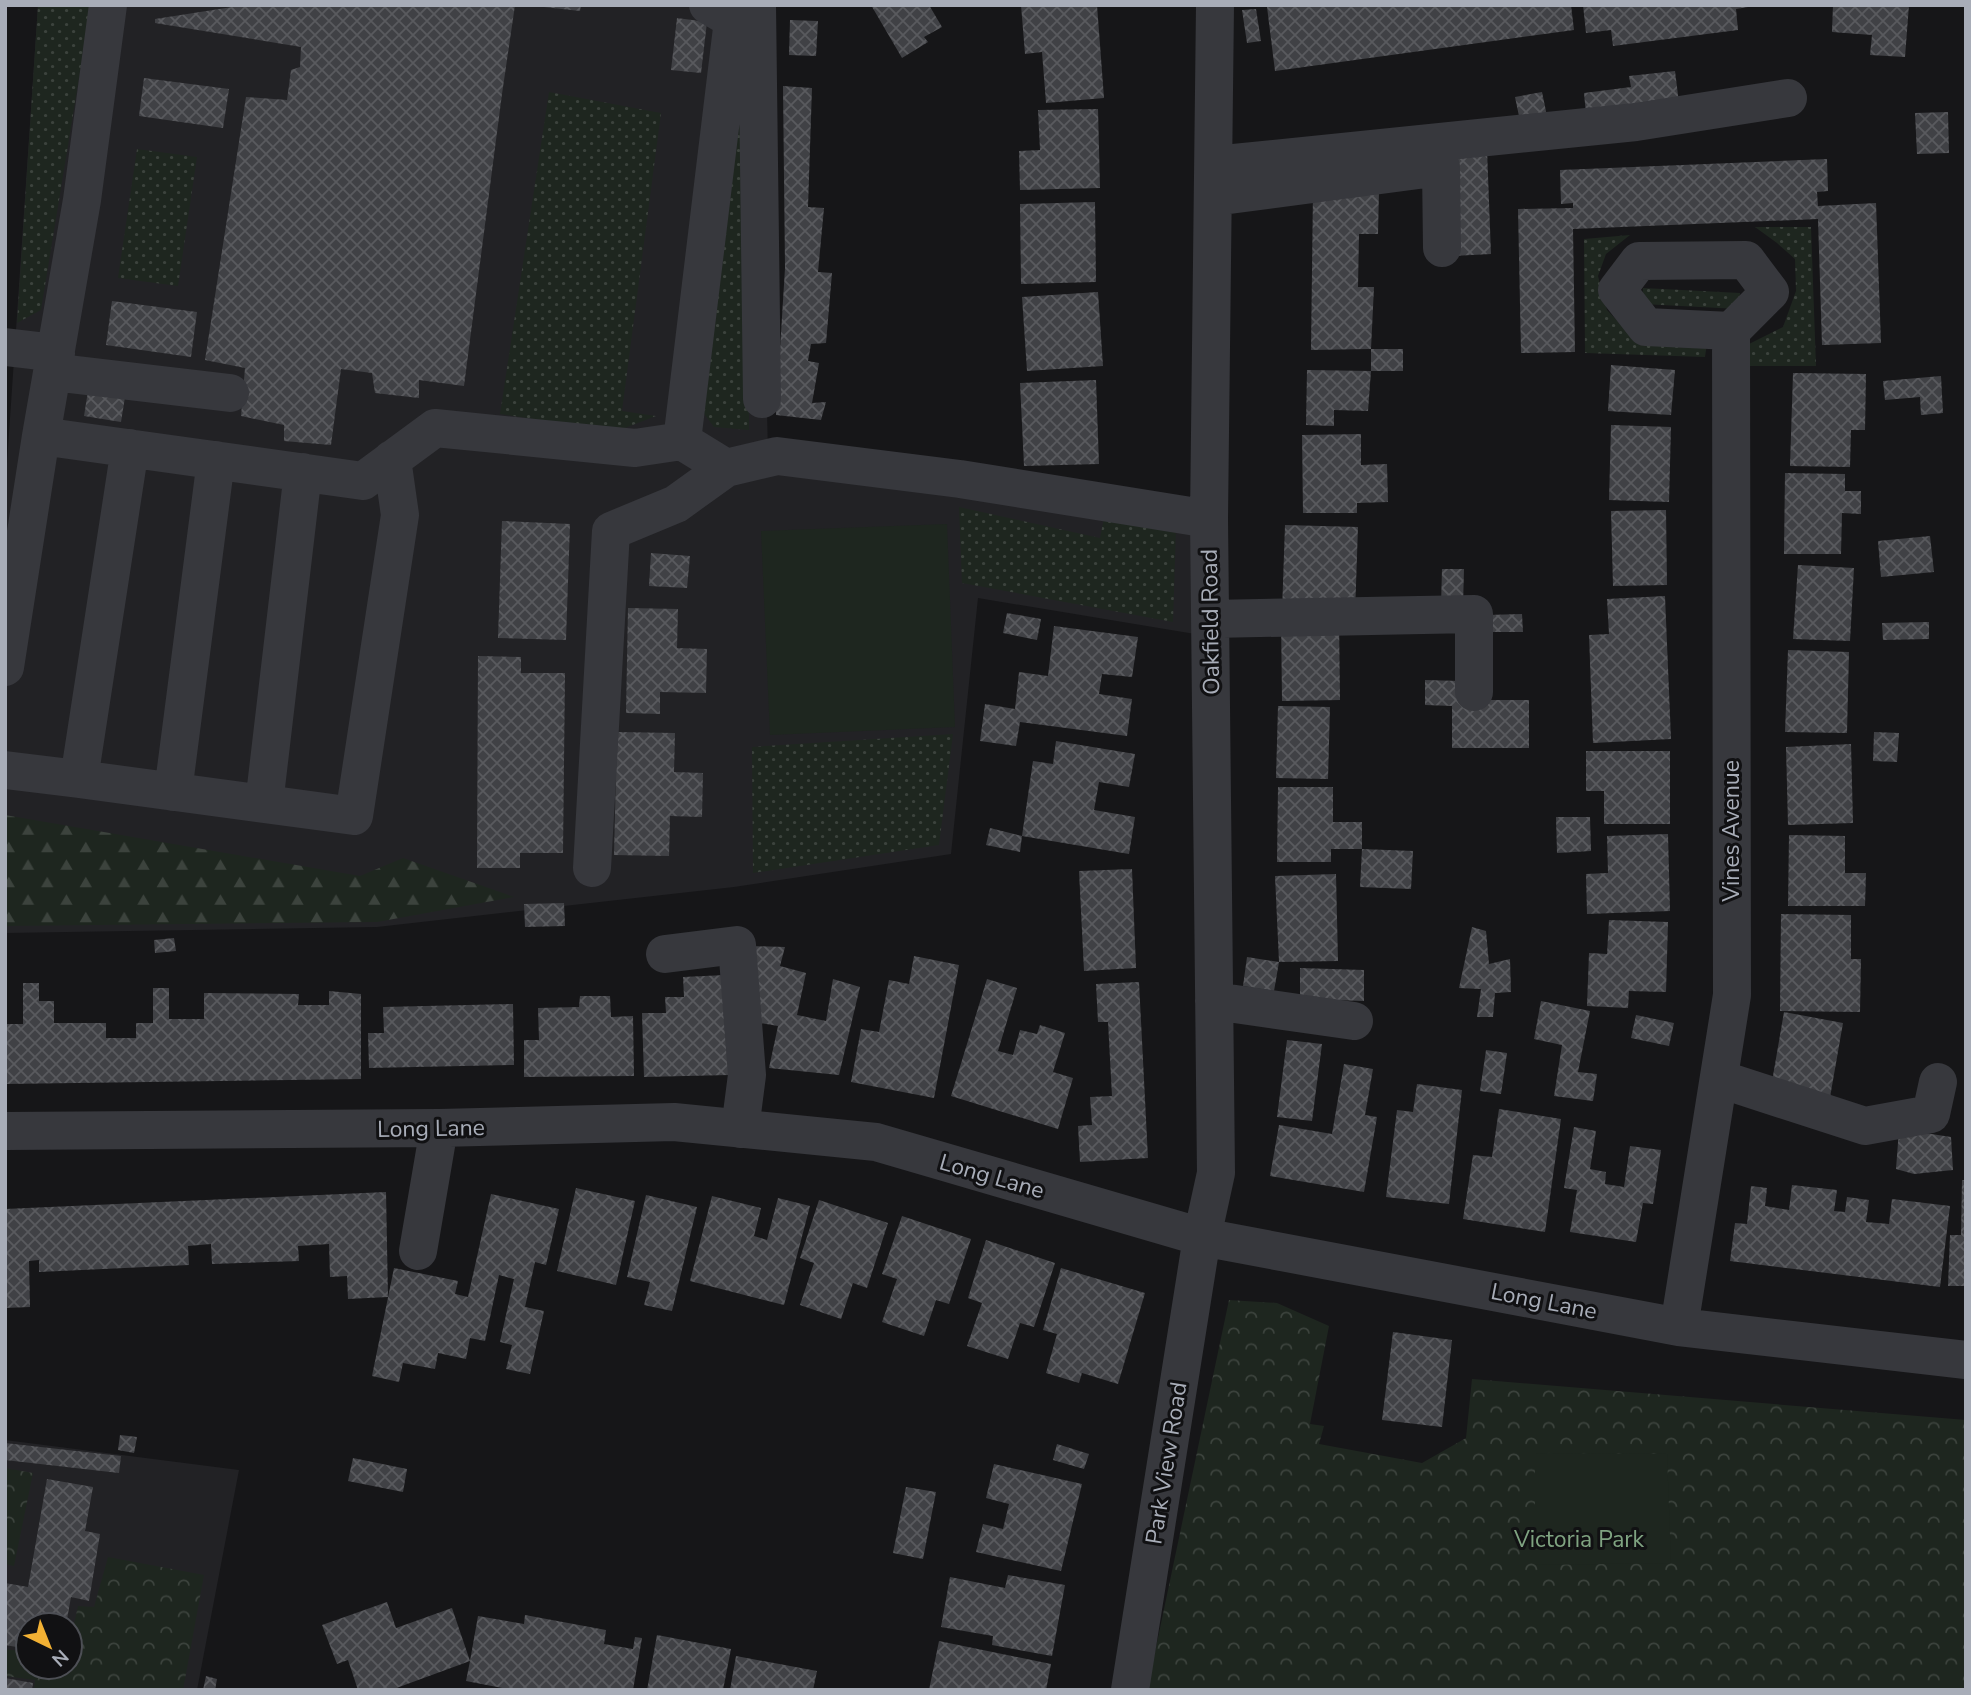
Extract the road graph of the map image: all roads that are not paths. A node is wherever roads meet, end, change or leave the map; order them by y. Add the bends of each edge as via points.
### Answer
1 (108, 5) edge
2 (708, 5) edge
3 (757, 5) edge
4 (1214, 5) edge
5 (1788, 98) dead end
6 (1214, 181) junction
7 (1442, 248) dead end
8 (1731, 331) dead end
9 (5, 347) edge
10 (54, 362) junction
11 (230, 393) dead end
12 (762, 399) dead end
13 (41, 436) junction
14 (682, 441) junction
15 (130, 448) junction
16 (392, 459) junction
17 (216, 460) junction
18 (726, 468) junction
19 (303, 472) junction
20 (1209, 519) junction
21 (1210, 619) junction
22 (5, 667) edge
23 (1474, 692) dead end
24 (5, 770) edge
25 (79, 779) junction
26 (173, 792) junction
27 (264, 804) junction
28 (592, 868) dead end
29 (665, 954) dead end
30 (1214, 1001) junction
31 (1354, 1021) dead end
32 (1720, 1079) junction
33 (1938, 1082) dead end
34 (439, 1128) junction
35 (740, 1129) junction
36 (5, 1131) edge
37 (1202, 1237) junction
38 (418, 1251) dead end
39 (1679, 1327) junction
40 (1966, 1360) edge
41 (1130, 1690) edge

1 - 10 street
2 - 14 street via 733,20
3 - 12 street
4 - 6 street, Oakfield Road
5 - 6 street
6 - 7 street via 1441,167
6 - 20 street, Oakfield Road
8 - 32 street, Vines Avenue via 1732,995
9 - 10 street
10 - 11 street
10 - 13 street
13 - 15 street
13 - 22 street
14 - 16 street via 635,448 435,428
14 - 18 street
15 - 17 street
15 - 25 street
16 - 19 street via 363,481
16 - 27 street via 400,515 355,816
17 - 19 street
17 - 26 street
18 - 20 street via 776,456 960,479
18 - 28 street via 676,504 611,531
19 - 27 street
20 - 21 street, Oakfield Road
21 - 23 street via 1474,614
21 - 30 street, Oakfield Road
24 - 25 street
25 - 26 street
26 - 27 street
29 - 35 street via 737,945 747,1074
30 - 31 street
30 - 37 street, Oakfield Road via 1216,1173
32 - 33 street via 1865,1126 1931,1114
32 - 39 street, Vines Avenue
34 - 35 street, Long Lane via 674,1122
34 - 36 street, Long Lane
34 - 38 street
35 - 37 street, Long Lane via 876,1142
37 - 39 street, Long Lane
37 - 41 street, Park View Road
39 - 40 street, Long Lane

